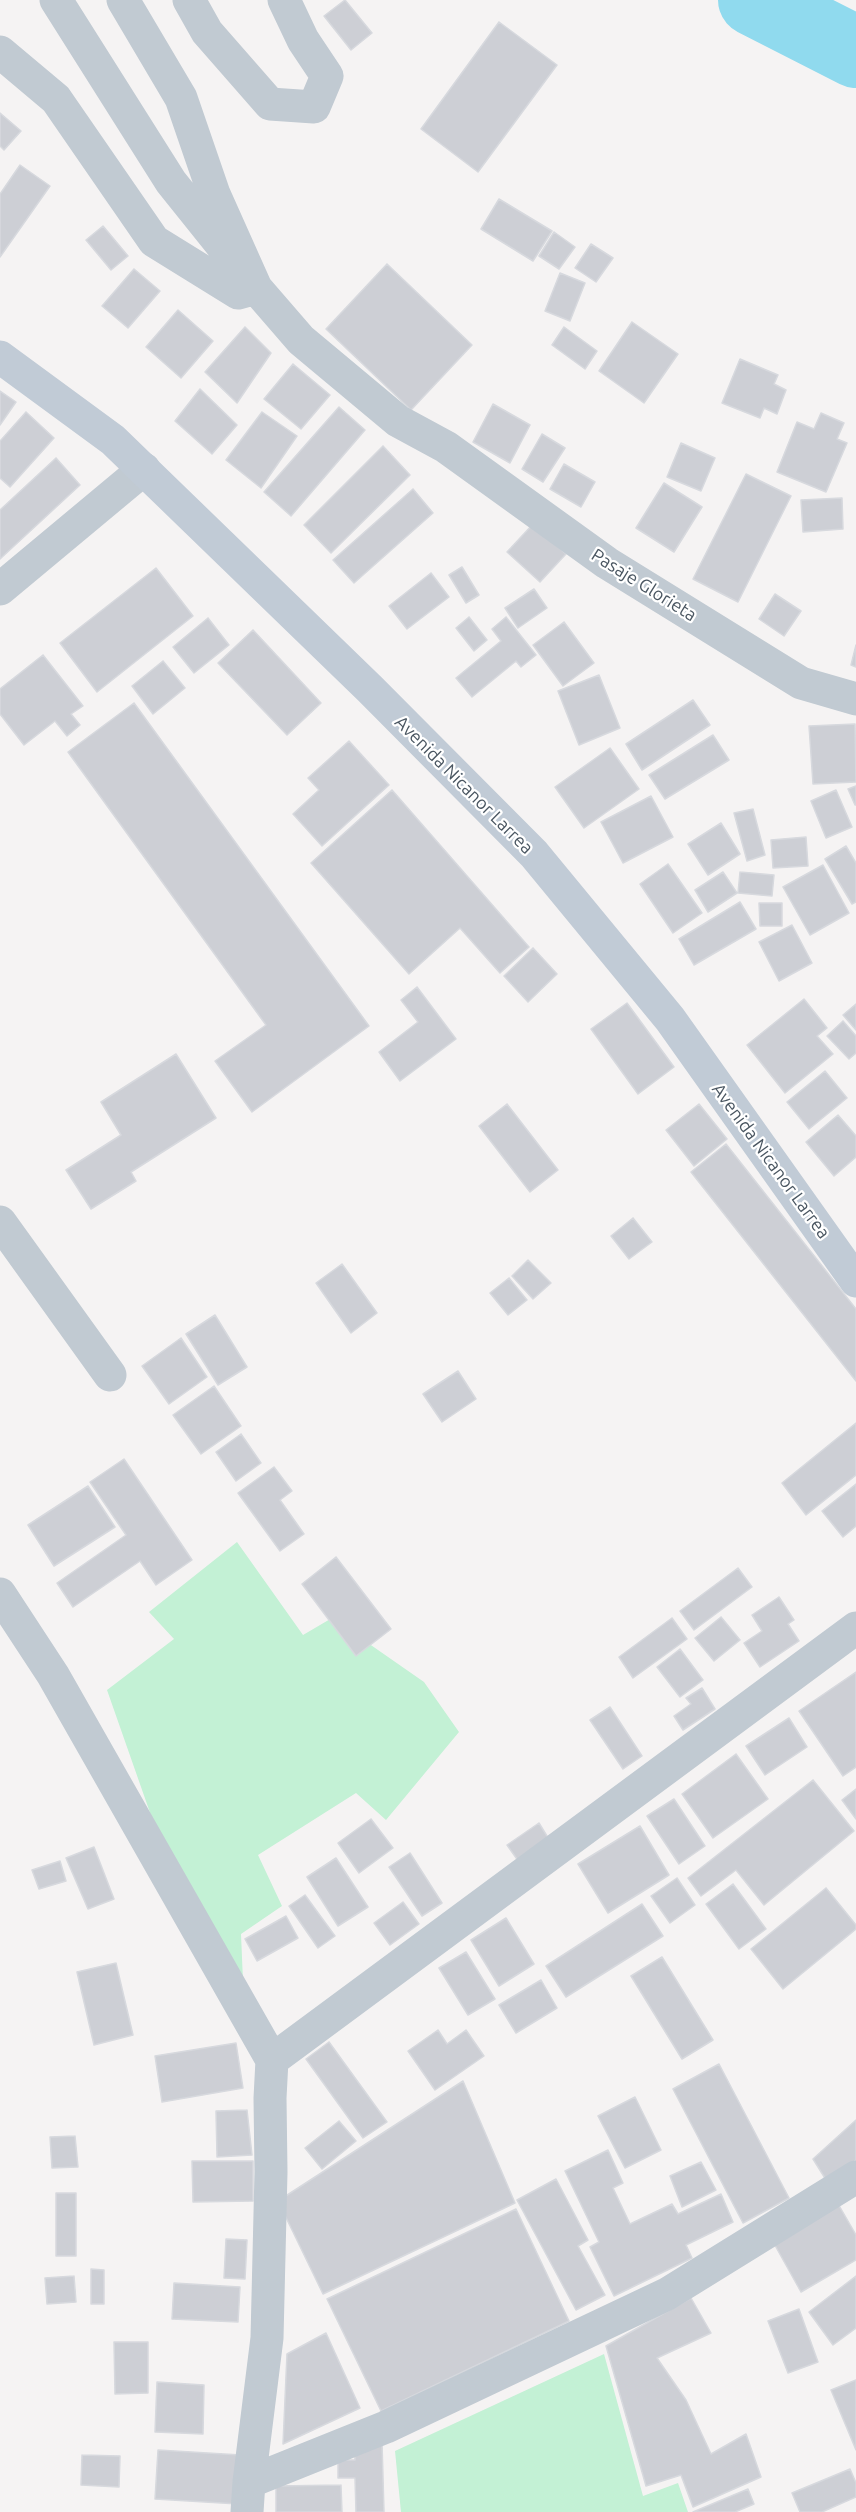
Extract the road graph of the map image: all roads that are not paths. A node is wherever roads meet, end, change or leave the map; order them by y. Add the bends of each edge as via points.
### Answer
1 (56, 0) edge
2 (123, 0) edge
3 (189, 0) edge
4 (284, 0) edge
5 (0, 52) edge
6 (256, 288) junction
7 (0, 357) edge
8 (144, 469) junction
9 (0, 589) edge
10 (856, 699) edge
11 (0, 1222) edge
12 (856, 1281) edge
13 (110, 1375) dead end
14 (0, 1594) edge
15 (856, 1628) edge
16 (272, 2060) junction
17 (856, 2177) edge
18 (248, 2497) edge

1 - 6 street via 171,182
2 - 6 street via 181,98 214,194
3 - 4 street via 207,32 270,104 314,107 327,76 303,40
5 - 6 street via 56,99 154,241 238,293
6 - 10 street, Pasaje Glorieta via 301,340 398,421 446,447 607,563 782,671 801,682
7 - 8 main road, Avenida Nicanor Larrea via 112,440
8 - 9 street
8 - 12 main road, Avenida Nicanor Larrea via 534,855 670,1020
11 - 13 street
14 - 16 street via 53,1675
15 - 16 street
16 - 18 street via 267,2338
17 - 18 street via 667,2294

